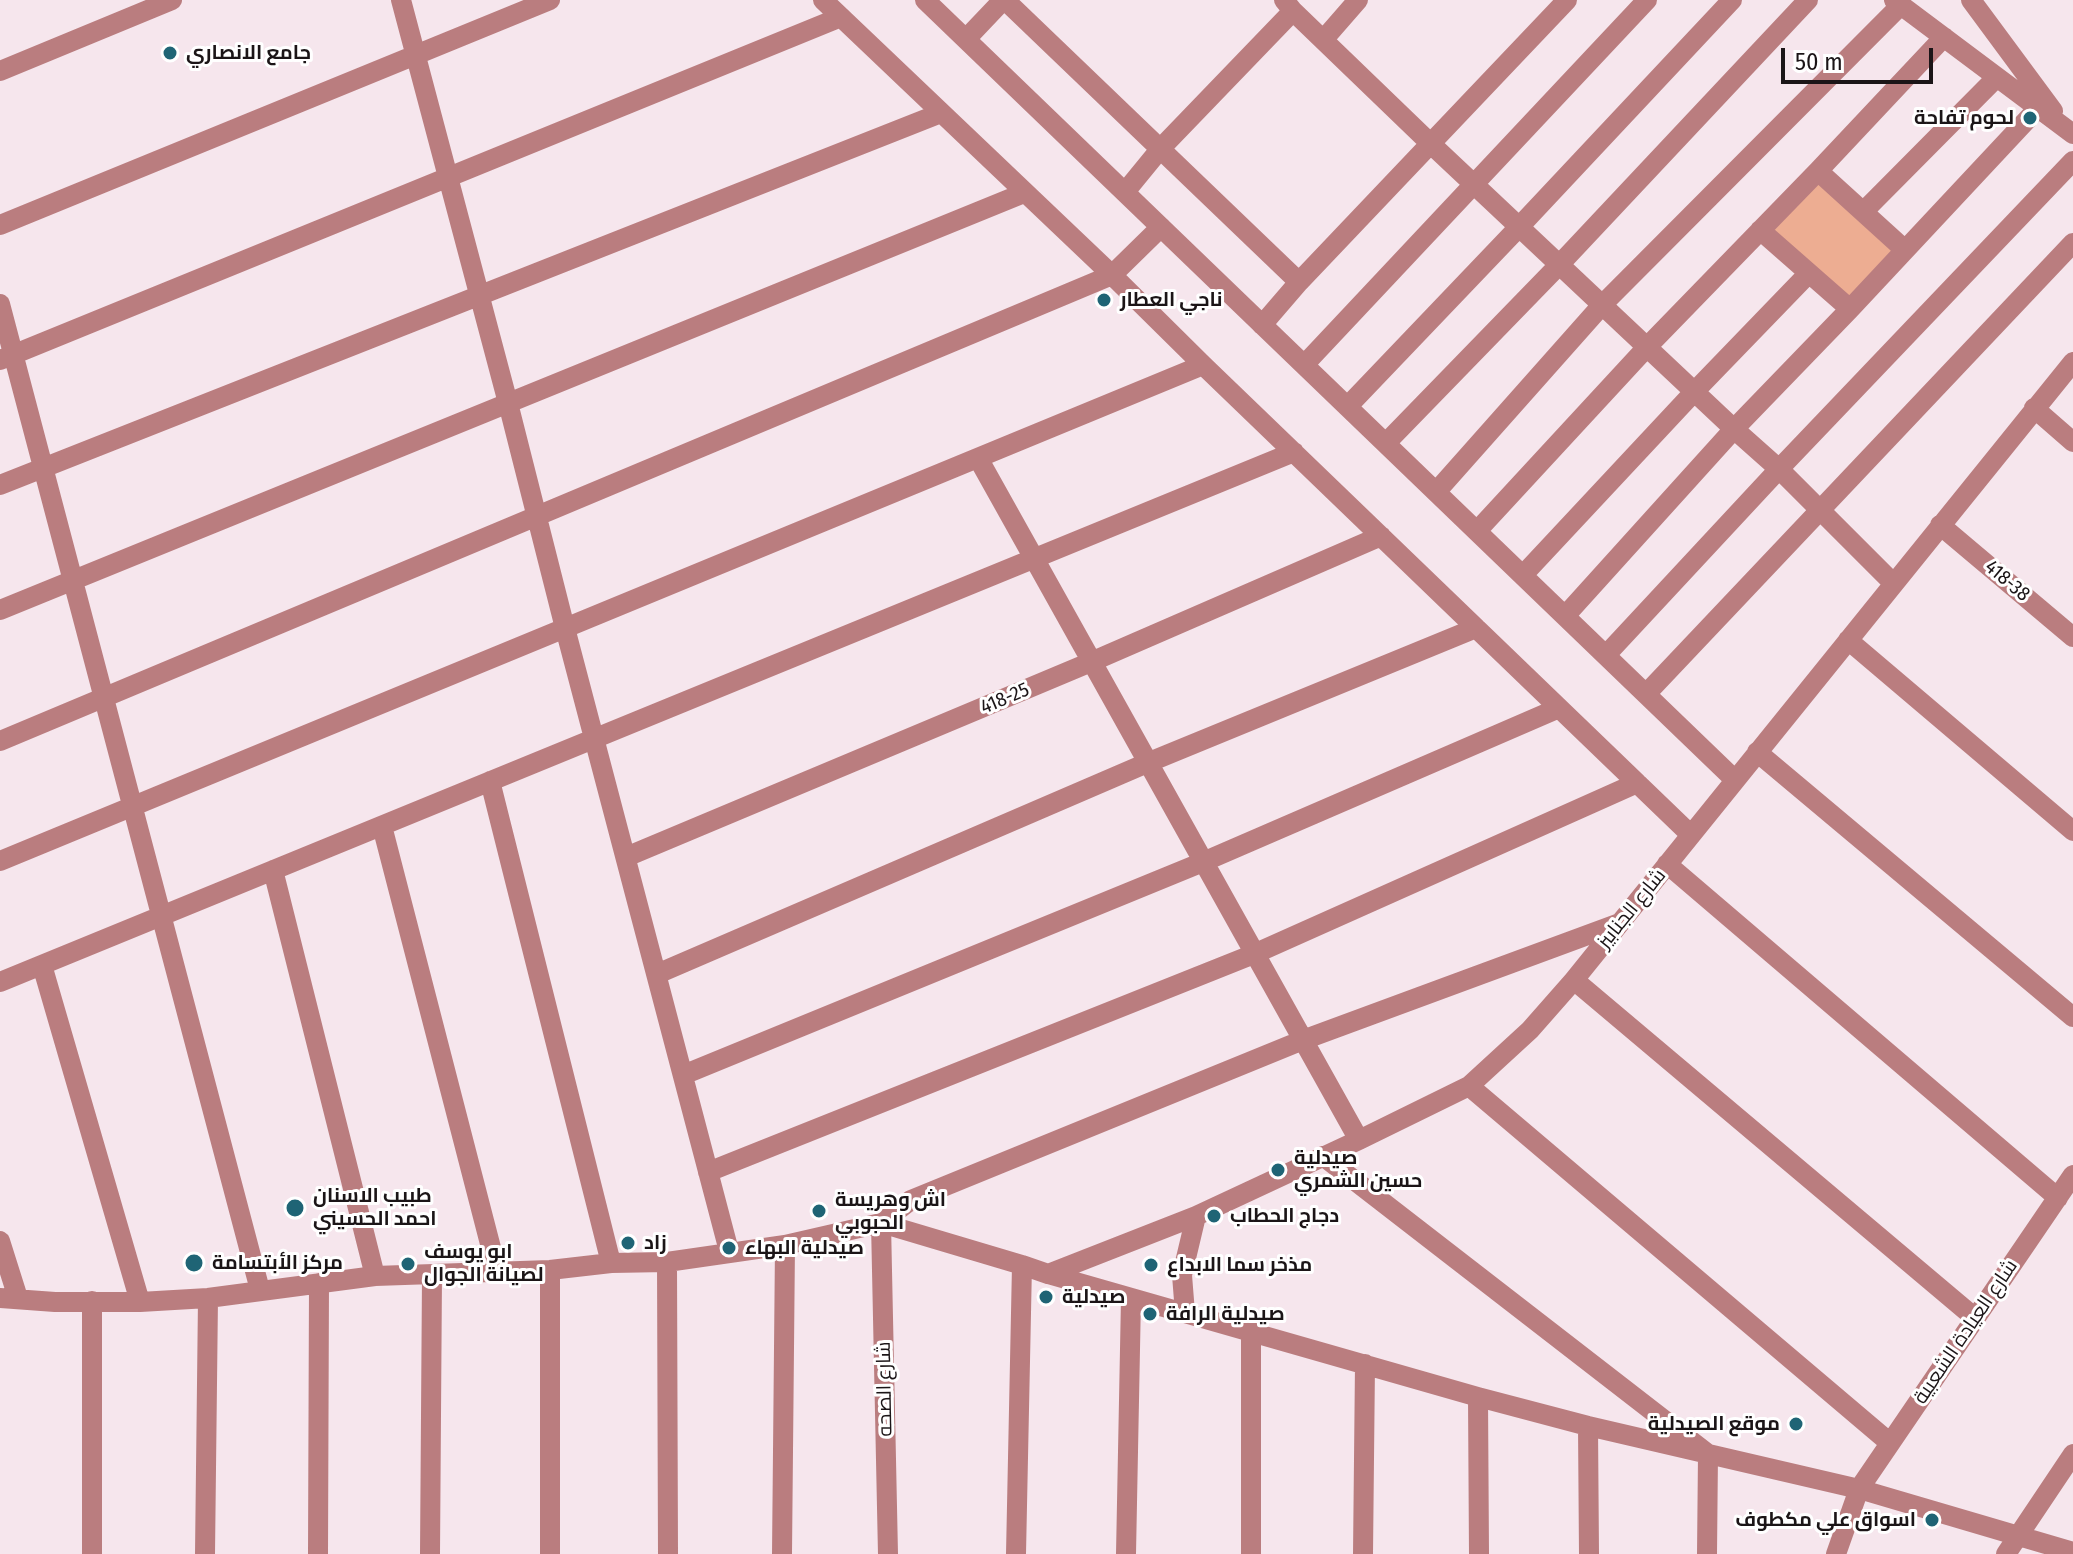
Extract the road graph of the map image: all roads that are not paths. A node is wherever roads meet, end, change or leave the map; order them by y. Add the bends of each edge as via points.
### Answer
1 (172, 0) edge
2 (401, 0) edge
3 (550, 0) edge
4 (823, 0) edge
5 (925, 0) edge
6 (1004, 0) edge
7 (1358, 0) edge
8 (1567, 0) edge
9 (1647, 0) edge
10 (1732, 0) edge
11 (1808, 0) edge
12 (1971, 0) edge
13 (1898, 2) edge
14 (1289, 6) edge
15 (841, 17) junction
16 (1944, 37) junction
17 (966, 39) junction
18 (1324, 39) junction
19 (415, 55) junction
20 (0, 71) edge
21 (1997, 77) junction
22 (2038, 108) junction
23 (941, 113) junction
24 (2070, 132) edge
25 (1431, 144) junction
26 (1161, 148) junction
27 (2073, 161) edge
28 (1818, 171) junction
29 (448, 177) junction
30 (1473, 184) junction
31 (1125, 192) junction
32 (1024, 193) junction
33 (1863, 212) junction
34 (0, 225) edge
35 (1161, 227) junction
36 (1519, 227) junction
37 (1760, 230) junction
38 (2073, 243) edge
39 (1905, 250) junction
40 (1559, 265) junction
41 (1809, 273) junction
42 (1112, 275) junction
43 (1299, 282) junction
44 (479, 295) junction
45 (0, 304) edge
46 (1602, 305) junction
47 (1850, 309) junction
48 (1262, 325) junction
49 (1647, 347) junction
50 (7, 358) edge
51 (2073, 362) edge
52 (1203, 365) junction
53 (1304, 365) junction
54 (1694, 392) junction
55 (508, 403) junction
56 (1348, 406) junction
57 (2034, 408) junction
58 (1734, 429) junction
59 (2073, 442) edge
60 (1386, 443) junction
61 (1294, 452) junction
62 (978, 458) junction
63 (43, 468) junction
64 (1779, 469) junction
65 (0, 485) edge
66 (1436, 492) junction
67 (1820, 510) junction
68 (537, 516) junction
69 (1940, 525) junction
70 (1477, 531) junction
71 (1381, 536) junction
72 (1034, 559) junction
73 (1523, 575) junction
74 (73, 581) junction
75 (1893, 583) junction
76 (0, 610) edge
77 (1565, 616) junction
78 (565, 628) junction
79 (1476, 628) junction
80 (2073, 637) edge
81 (1848, 640) junction
82 (1606, 655) junction
83 (1091, 662) junction
84 (1646, 694) junction
85 (105, 697) junction
86 (1559, 708) junction
87 (594, 739) junction
88 (0, 741) edge
89 (1757, 752) junction
90 (1147, 763) junction
91 (1735, 780) junction
92 (490, 781) junction
93 (1637, 783) junction
94 (132, 806) junction
95 (382, 826) junction
96 (2073, 831) edge
97 (1691, 835) junction
98 (626, 857) junction
99 (0, 861) edge
100 (1203, 862) junction
101 (1667, 864) junction
102 (273, 870) junction
103 (161, 916) junction
104 (1620, 923) junction
105 (1254, 954) junction
106 (42, 965) junction
107 (657, 974) junction
108 (1574, 980) junction
109 (0, 982) edge
110 (2073, 1017) edge
111 (1303, 1040) junction
112 (683, 1075) junction
113 (1469, 1086) junction
114 (1359, 1140) junction
115 (1323, 1156) junction
116 (708, 1172) junction
117 (2073, 1175) edge
118 (2058, 1198) junction
119 (1196, 1216) junction
120 (881, 1223) junction
121 (0, 1241) edge
122 (785, 1245) junction
123 (729, 1251) junction
124 (667, 1262) junction
125 (611, 1263) junction
126 (1022, 1265) junction
127 (550, 1270) junction
128 (497, 1271) junction
129 (1048, 1274) junction
130 (375, 1276) junction
131 (432, 1276) junction
132 (319, 1283) junction
133 (260, 1290) junction
134 (9, 1298) edge
135 (208, 1298) junction
136 (1131, 1298) junction
137 (92, 1301) junction
138 (140, 1302) junction
139 (1185, 1313) junction
140 (1975, 1318) junction
141 (1251, 1331) junction
142 (1365, 1364) junction
143 (1478, 1397) junction
144 (1588, 1426) junction
145 (1890, 1443) junction
146 (1708, 1454) junction
147 (2073, 1454) edge
148 (1859, 1489) junction
149 (2018, 1536) junction
150 (2073, 1552) edge
151 (92, 1554) edge
152 (205, 1554) edge
153 (318, 1554) edge
154 (430, 1554) edge
155 (550, 1554) edge
156 (668, 1554) edge
157 (782, 1554) edge
158 (888, 1554) edge
159 (1016, 1554) edge
160 (1126, 1554) edge
161 (1251, 1554) edge
162 (1363, 1554) edge
163 (1479, 1554) edge
164 (1589, 1554) edge
165 (1707, 1554) edge
166 (1836, 1554) edge
167 (2006, 1554) edge

1 - 20 street
2 - 19 street
3 - 19 street
4 - 15 street
5 - 17 street
6 - 17 street
6 - 26 street
7 - 18 street
8 - 25 street
9 - 30 street
10 - 36 street
11 - 40 street
12 - 24 street
13 - 16 street
13 - 46 street
14 - 18 street
14 - 26 street
15 - 23 street
15 - 29 street
16 - 21 street
16 - 28 street
17 - 31 street
18 - 25 street
19 - 29 street
19 - 34 street
21 - 22 street
21 - 33 street
22 - 24 street
22 - 39 street
23 - 32 street
23 - 44 street
25 - 30 street
25 - 43 street
26 - 31 street
26 - 43 street
27 - 64 street
28 - 33 street
28 - 37 street
29 - 44 street
29 - 50 street
30 - 36 street
30 - 53 street
31 - 35 street
32 - 42 street
32 - 55 street
33 - 39 street
35 - 42 street
35 - 48 street
36 - 40 street
36 - 56 street
37 - 41 street
37 - 49 street
38 - 67 street
39 - 47 street
40 - 46 street
40 - 60 street
41 - 47 street
41 - 54 street
42 - 52 street
42 - 68 street
43 - 48 street
44 - 55 street
44 - 63 street
45 - 50 street
46 - 49 street
46 - 66 street
47 - 58 street
48 - 53 street
49 - 54 street
49 - 70 street
50 - 63 street
51 - 57 street, شارع الجنابيز
52 - 61 street
52 - 62 street
53 - 56 street
54 - 58 street
54 - 73 street
55 - 68 street
55 - 74 street
56 - 60 street
57 - 59 street
57 - 69 street, شارع الجنابيز
58 - 64 street
58 - 77 street
60 - 66 street
61 - 71 street
61 - 72 street
62 - 72 street
62 - 78 street
63 - 65 street
63 - 74 street
64 - 67 street
64 - 82 street
66 - 70 street
67 - 75 street
67 - 84 street
68 - 78 street
68 - 85 street
69 - 75 street, شارع الجنابيز
69 - 80 street, 418-38
70 - 73 street
71 - 79 street
71 - 83 street, 418-25
72 - 83 street
72 - 87 street
73 - 77 street
74 - 76 street
74 - 85 street
75 - 81 street, شارع الجنابيز
77 - 82 street
78 - 87 street
78 - 94 street
79 - 86 street
79 - 90 street
81 - 89 street, شارع الجنابيز
81 - 96 street
82 - 84 street
83 - 90 street
83 - 98 street, 418-25
84 - 91 street
85 - 88 street
85 - 94 street
86 - 93 street
86 - 100 street
87 - 92 street
87 - 98 street
89 - 91 street, شارع الجنابيز
89 - 110 street
90 - 100 street
90 - 107 street
91 - 97 street, شارع الجنابيز
92 - 95 street
92 - 125 street
93 - 97 street
93 - 105 street
94 - 99 street
94 - 103 street
95 - 102 street
95 - 128 street
97 - 101 street, شارع الجنابيز
98 - 107 street
100 - 105 street
100 - 112 street
101 - 104 street, شارع الجنابيز
101 - 118 street
102 - 103 street
102 - 130 street
103 - 106 street
103 - 133 street
104 - 108 street, شارع الجنابيز
104 - 111 street
105 - 111 street
105 - 116 street
106 - 109 street
106 - 138 street
107 - 112 street
108 - 113 street, شارع الجنابيز
108 - 140 street
111 - 114 street
111 - 120 street via 911,1200
112 - 116 street
113 - 114 street, شارع الجنابيز
113 - 145 street
114 - 115 street, شارع الجنابيز
115 - 119 street, شارع الجنابيز
115 - 146 street
116 - 123 street
117 - 118 street, شارع العيادة الشعبية
118 - 140 street, شارع العيادة الشعبية
119 - 129 street, شارع الجنابيز
119 - 139 street via 1182,1275
120 - 122 street
120 - 126 street
120 - 158 street, شارع الصحه
121 - 134 street
122 - 123 street
122 - 157 street
123 - 124 street
124 - 125 street
124 - 156 street
125 - 127 street
126 - 129 street
126 - 159 street
127 - 128 street
127 - 155 street
128 - 131 street
129 - 136 street
130 - 131 street
130 - 132 street
131 - 154 street
132 - 133 street
132 - 153 street
133 - 135 street
134 - 137 street
135 - 138 street
135 - 152 street
136 - 139 street
136 - 160 street
137 - 138 street
137 - 151 street
139 - 141 street
140 - 145 street, شارع العيادة الشعبية
141 - 142 street
141 - 161 street
142 - 143 street
142 - 162 street
143 - 144 street
143 - 163 street
144 - 146 street
144 - 164 street
145 - 148 street, شارع العيادة الشعبية
146 - 148 street
146 - 165 street
147 - 149 street
148 - 149 street
148 - 166 street, شارع العيادة الشعبية
149 - 150 street
149 - 167 street

